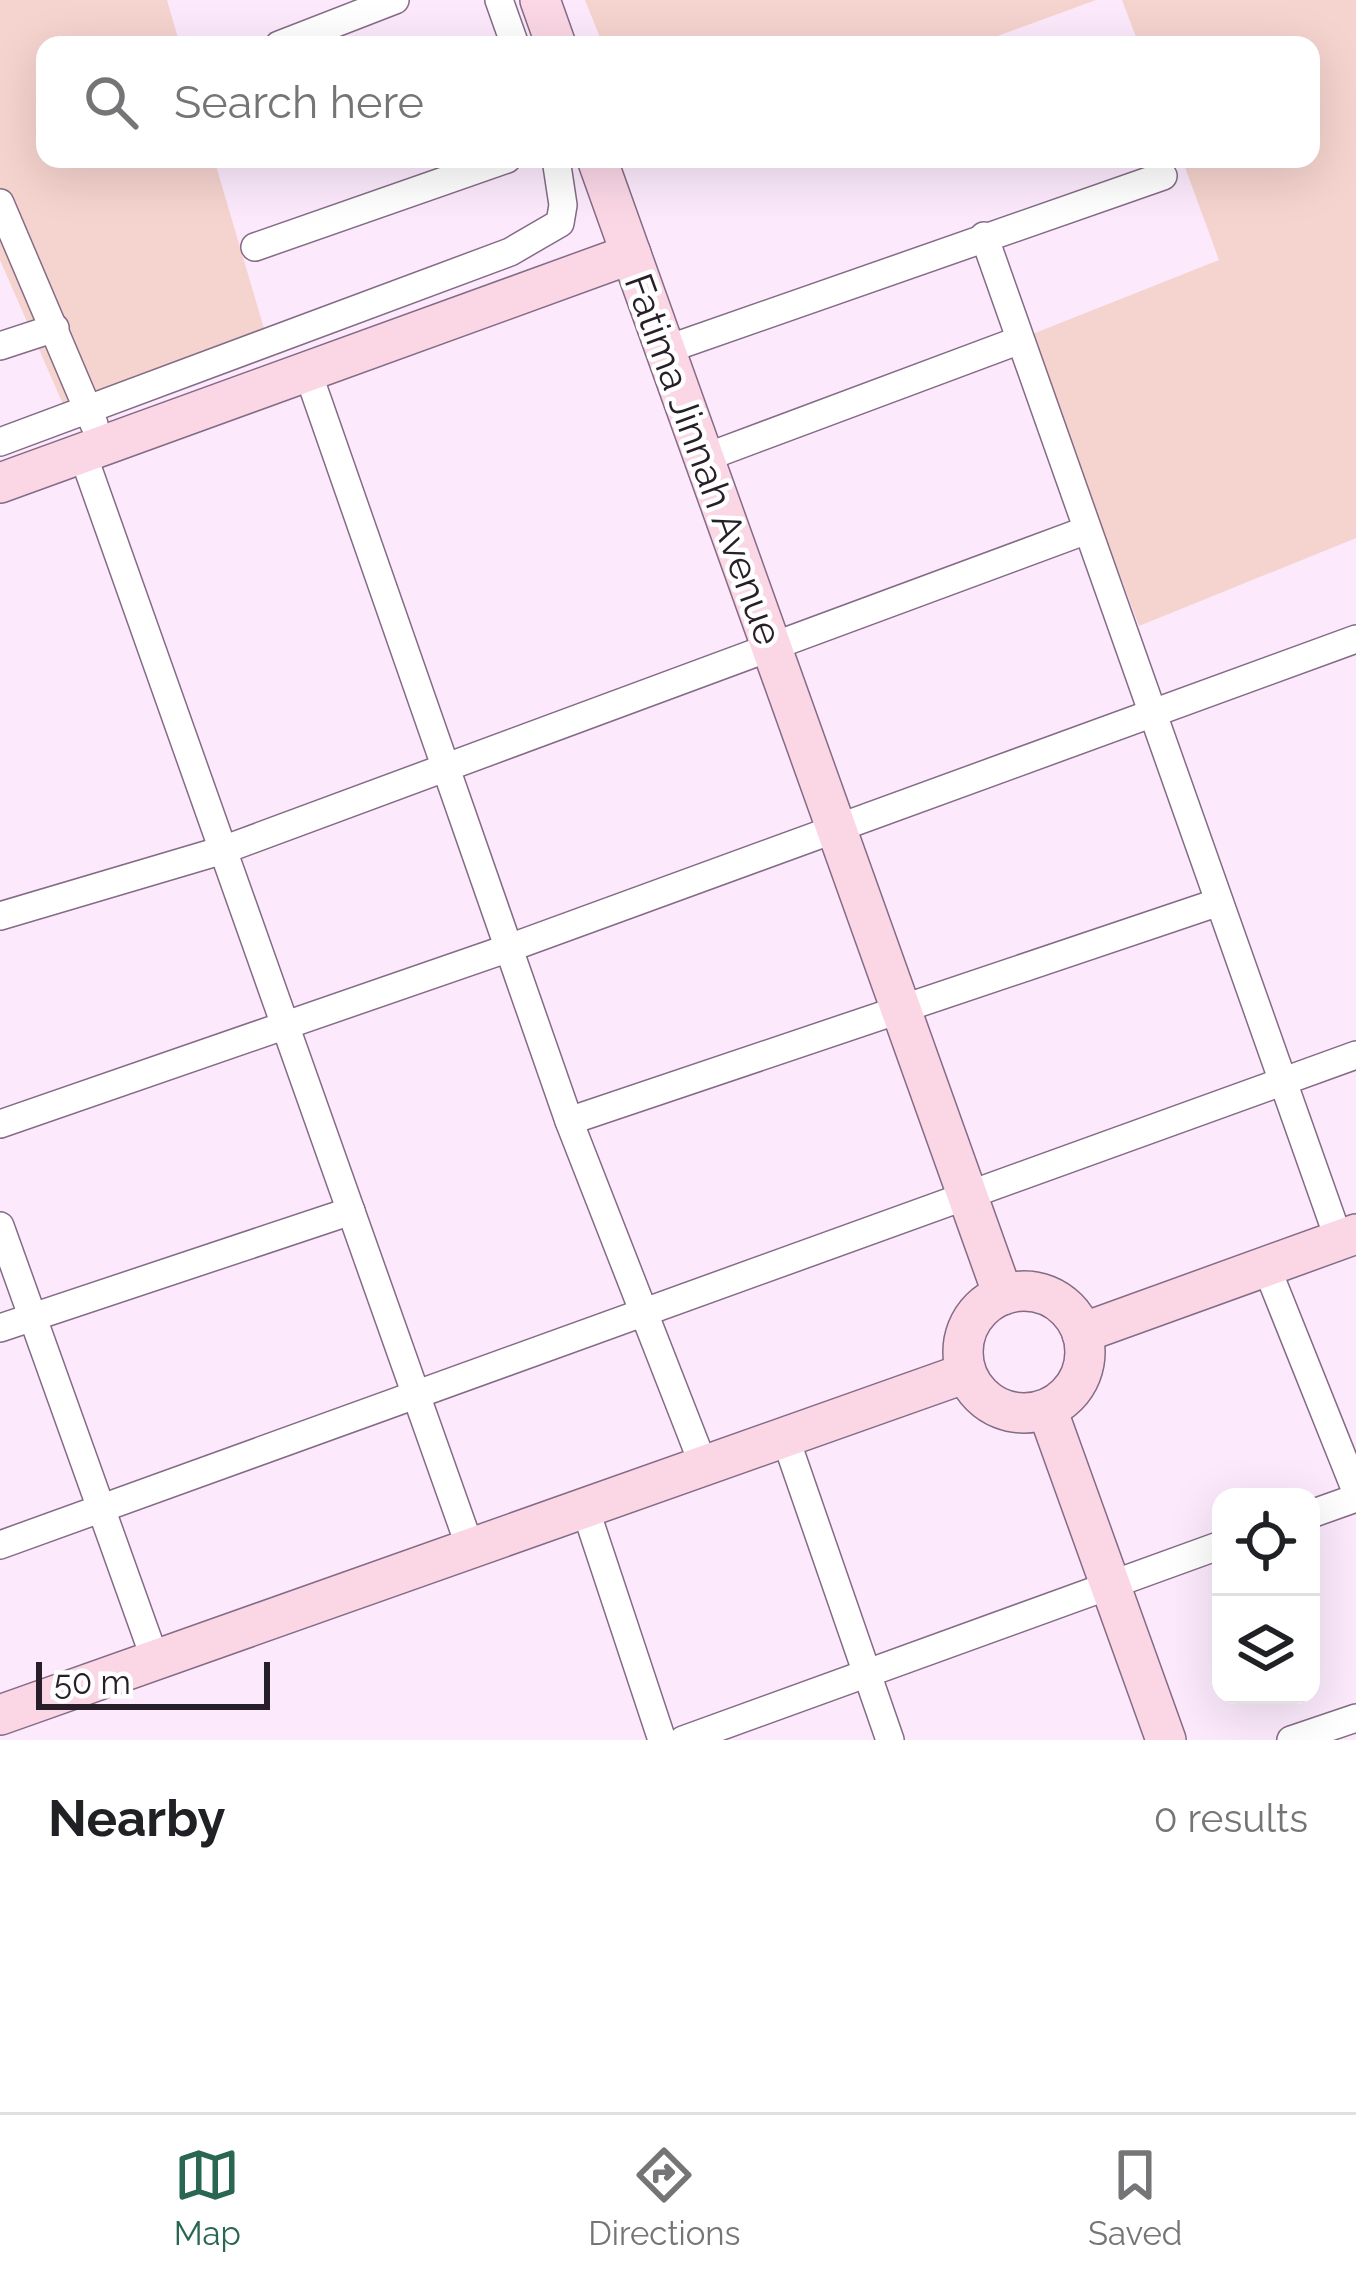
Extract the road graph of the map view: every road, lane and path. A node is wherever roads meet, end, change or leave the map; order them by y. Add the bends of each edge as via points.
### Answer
1 (395, 0) edge
2 (499, 0) edge
3 (540, 0) edge
4 (301, 36) edge
5 (512, 36) edge
6 (553, 36) edge
7 (481, 168) edge
8 (557, 168) edge
9 (600, 168) edge
10 (1163, 176) dead end
11 (0, 202) edge
12 (984, 236) junction
13 (255, 247) dead end
14 (631, 254) junction
15 (55, 328) junction
16 (1021, 340) junction
17 (0, 346) edge
18 (665, 350) junction
19 (307, 370) junction
20 (91, 436) junction
21 (0, 442) edge
22 (704, 458) junction
23 (0, 483) edge
24 (1087, 530) junction
25 (1356, 640) edge
26 (771, 645) junction
27 (1151, 712) junction
28 (446, 767) junction
29 (835, 824) junction
30 (224, 850) junction
31 (1219, 902) junction
32 (0, 916) edge
33 (508, 947) junction
34 (901, 1008) junction
35 (285, 1024) junction
36 (1356, 1055) edge
37 (1283, 1081) junction
38 (569, 1121) junction
39 (0, 1124) edge
40 (967, 1193) junction
41 (351, 1210) junction
42 (0, 1226) edge
43 (1347, 1237) edge
44 (1266, 1266) junction
45 (1003, 1294) junction
46 (644, 1312) junction
47 (32, 1316) junction
48 (0, 1328) edge
49 (1082, 1333) junction
50 (966, 1373) junction
51 (416, 1393) junction
52 (1047, 1408) junction
53 (784, 1434) junction
54 (703, 1464) junction
55 (1356, 1495) edge
56 (585, 1508) junction
57 (101, 1509) junction
58 (1320, 1510) edge
59 (0, 1545) edge
60 (1212, 1548) edge
61 (471, 1550) junction
62 (1110, 1584) junction
63 (156, 1662) junction
64 (865, 1674) junction
65 (0, 1715) edge
66 (1356, 1718) edge
67 (662, 1740) edge
68 (683, 1740) edge
69 (890, 1740) edge
70 (1166, 1740) edge
71 (1291, 1740) edge

1 - 4 street
2 - 5 street
3 - 6 main road
7 - 13 street
8 - 20 street via 560,223 546,234
9 - 14 main road
10 - 12 street
11 - 15 street
12 - 16 street
12 - 18 street
14 - 18 main road, Fatima Jinnah Avenue
14 - 19 main road, Fatima Jinnah Avenue
15 - 17 street
15 - 20 street
16 - 22 street
16 - 24 street
18 - 22 main road, Fatima Jinnah Avenue
19 - 20 main road, Fatima Jinnah Avenue
19 - 28 street
20 - 21 street
20 - 23 main road, Fatima Jinnah Avenue
20 - 30 street
22 - 26 main road, Fatima Jinnah Avenue
24 - 26 street
24 - 27 street
25 - 27 street
26 - 28 street
26 - 29 main road, Fatima Jinnah Avenue
27 - 29 street
27 - 31 street
28 - 30 street
28 - 33 street
29 - 33 street
29 - 34 main road, Fatima Jinnah Avenue
30 - 32 street
30 - 35 street
31 - 34 street
31 - 37 street
33 - 35 street
33 - 38 street
34 - 38 street
34 - 40 main road, Fatima Jinnah Avenue
35 - 39 street
35 - 41 street
36 - 37 street
37 - 40 street
37 - 43 street
38 - 46 street
40 - 45 main road, Fatima Jinnah Avenue
40 - 46 street
41 - 47 street
41 - 51 street
42 - 47 street
43 - 44 main road
44 - 49 main road
44 - 55 street
45 - 49 main road via 1042,1293
45 - 50 main road via 965,1335
46 - 51 street
46 - 54 street
47 - 48 street
47 - 57 street
49 - 52 main road via 1084,1363 1071,1391
50 - 52 main road via 999,1408
50 - 53 main road
51 - 57 street
51 - 61 street
52 - 62 main road
53 - 54 main road
53 - 64 street
54 - 56 main road
55 - 58 street
56 - 61 main road
56 - 67 street
57 - 59 street
57 - 63 street
60 - 62 street
61 - 63 main road
62 - 64 street
62 - 70 main road
63 - 65 main road
64 - 68 street
64 - 69 street
66 - 71 street

